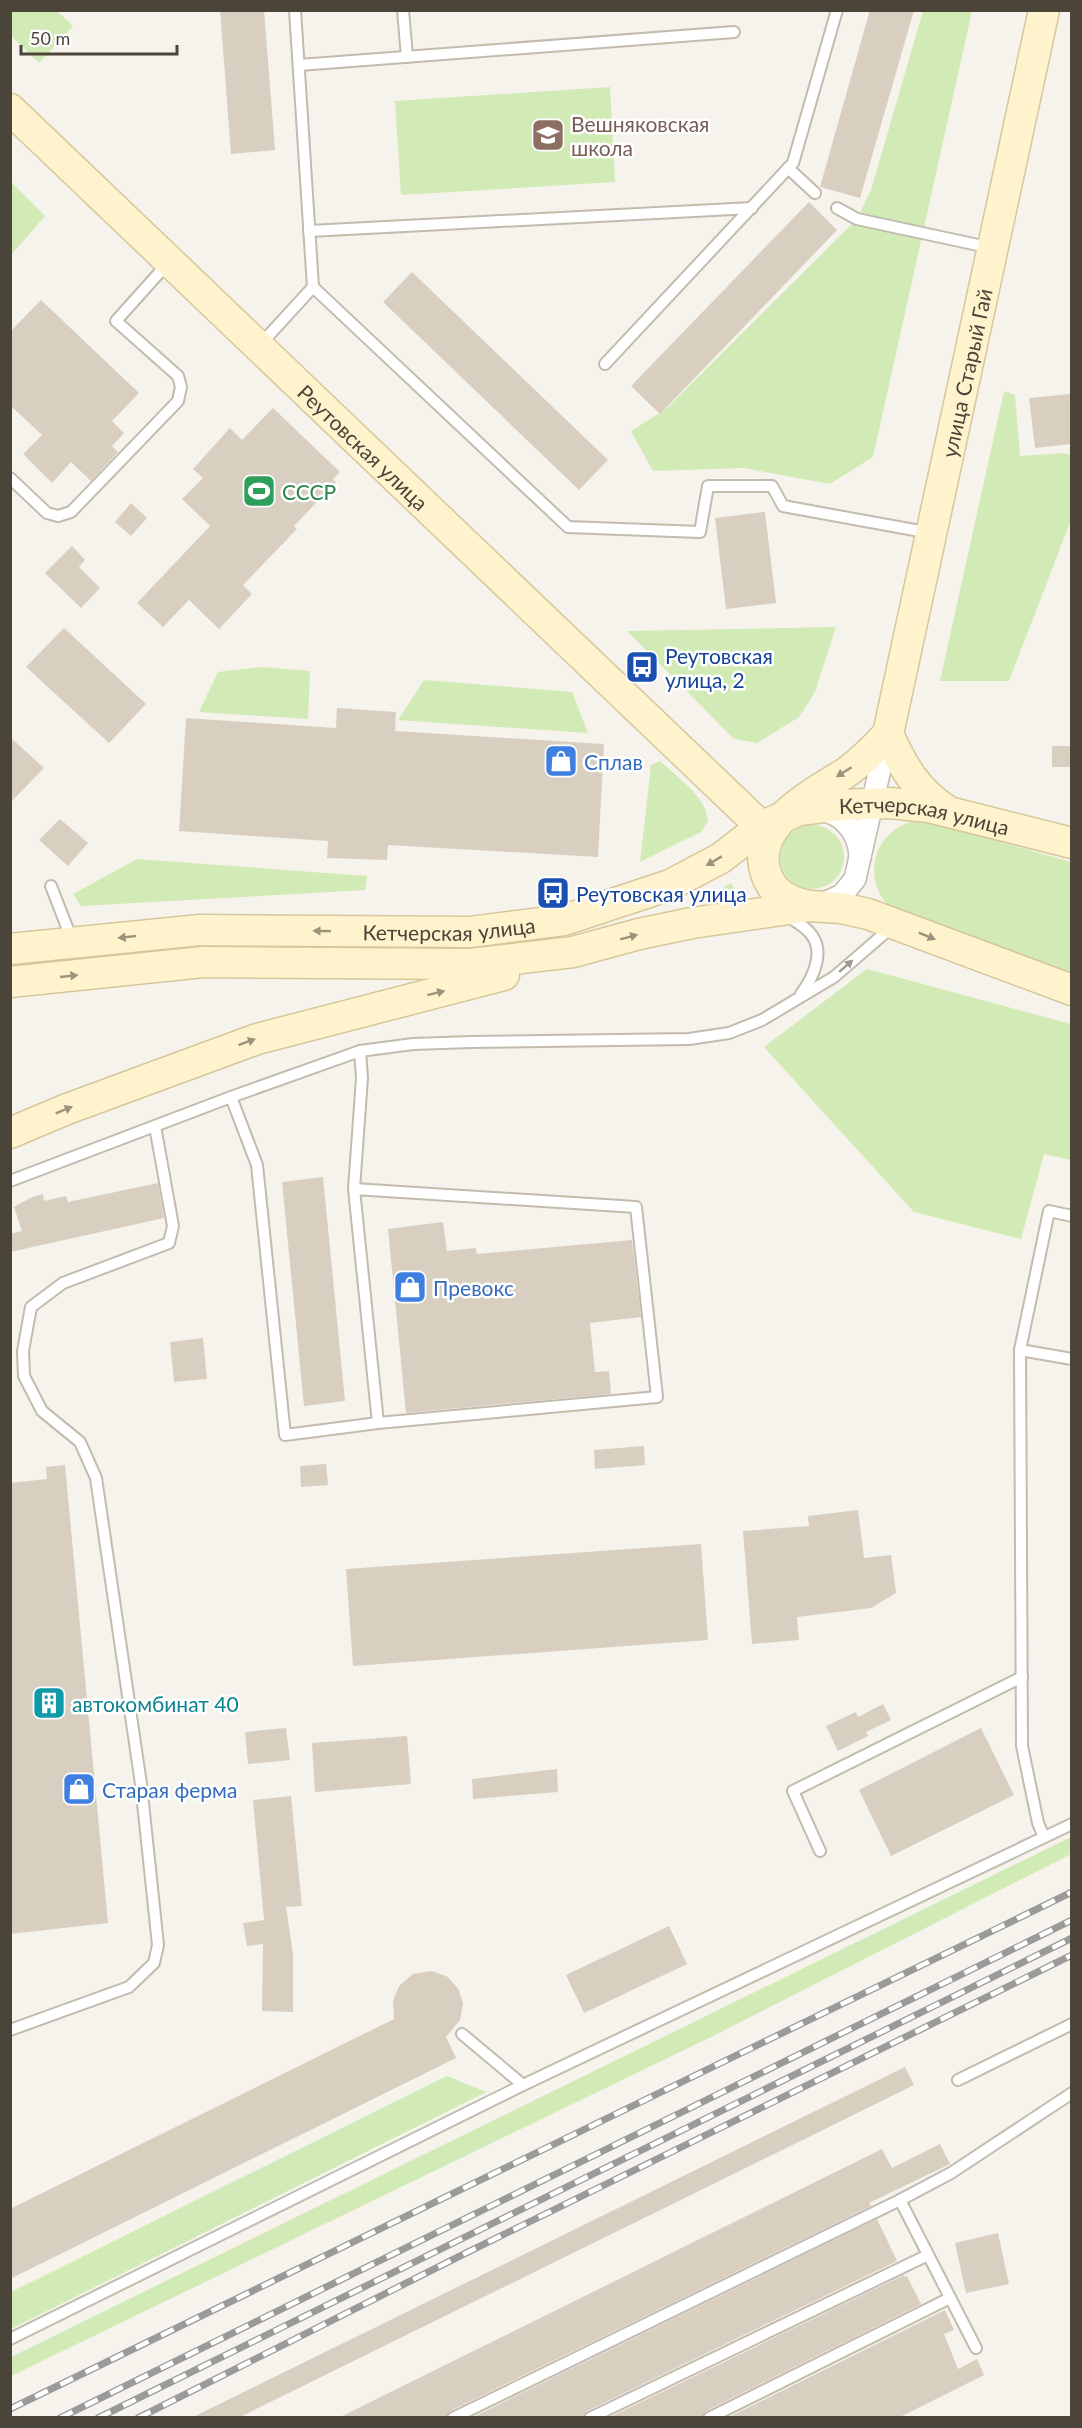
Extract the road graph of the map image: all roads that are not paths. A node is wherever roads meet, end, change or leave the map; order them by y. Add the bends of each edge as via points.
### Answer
1 (296, 10) edge
2 (403, 10) edge
3 (837, 10) edge
4 (1044, 10) edge
5 (734, 32) dead end
6 (406, 57) junction
7 (299, 65) junction
8 (10, 109) edge
9 (788, 168) junction
10 (815, 193) dead end
11 (752, 208) junction
12 (837, 208) dead end
13 (309, 231) junction
14 (993, 248) junction
15 (170, 261) junction
16 (313, 287) junction
17 (259, 346) junction
18 (605, 364) dead end
19 (10, 478) edge
20 (931, 533) junction
21 (888, 734) junction
22 (873, 802) junction
23 (949, 812) junction
24 (782, 821) junction
25 (1071, 843) edge
26 (859, 869) junction
27 (51, 886) dead end
28 (810, 906) junction
29 (780, 910) junction
30 (895, 924) junction
31 (73, 943) junction
32 (10, 949) edge
33 (573, 952) junction
34 (10, 982) edge
35 (1071, 990) edge
36 (797, 999) junction
37 (360, 1051) junction
38 (231, 1097) junction
39 (155, 1126) junction
40 (10, 1133) edge
41 (10, 1181) edge
42 (354, 1189) junction
43 (1071, 1216) edge
44 (1020, 1350) junction
45 (1071, 1359) edge
46 (378, 1423) junction
47 (1022, 1677) junction
48 (1071, 1824) edge
49 (1044, 1837) junction
50 (820, 1851) dead end
51 (1071, 2024) edge
52 (10, 2030) edge
53 (462, 2034) dead end
54 (958, 2080) dead end
55 (523, 2085) junction
56 (1071, 2093) edge
57 (900, 2200) junction
58 (928, 2255) junction
59 (950, 2298) junction
60 (10, 2339) edge
61 (976, 2348) dead end
62 (453, 2418) edge
63 (590, 2418) edge
64 (709, 2418) edge

1 - 7 lane
2 - 6 lane
3 - 9 lane via 793,163
4 - 14 main road, улица Старый Гай
5 - 6 lane
6 - 7 lane
7 - 13 lane
8 - 15 main road, Реутовская улица
9 - 10 lane
9 - 11 lane
11 - 13 lane
11 - 18 lane
12 - 14 lane via 857,219
13 - 16 lane
14 - 20 main road, улица Старый Гай
15 - 17 main road, Реутовская улица
15 - 19 lane via 116,321 178,376 178,401 71,512 58,516 47,513
16 - 17 lane
16 - 20 lane via 568,527 700,532 708,486 772,486 783,506
17 - 24 main road, Реутовская улица
20 - 21 main road, улица Старый Гай
21 - 22 street, улица Старый Гай
21 - 23 main road via 918,787
21 -> 24 main road via 861,762 812,793
22 - 23 main road, Кетчерская улица
22 - 24 main road, Кетчерская улица
22 - 26 street, улица Старый Гай
23 - 25 main road, Кетчерская улица
24 - 26 street via 827,811 838,816 853,831 860,850
24 - 28 main road via 763,849 764,866 768,878 784,897
24 -> 31 main road, Кетчерская улица via 670,885 564,920 470,932 200,930
26 - 28 street, улица Старый Гай via 842,895
27 - 31 lane
28 - 29 main road, Кетчерская улица
28 - 30 main road, Кетчерская улица via 854,910
33 -> 29 main road, Кетчерская улица via 639,934
29 - 36 lane via 816,942 815,971
30 -> 35 main road, Кетчерская улица
36 -> 30 lane via 834,977
31 - 32 main road, Кетчерская улица
34 -> 33 main road, Кетчерская улица via 203,962 471,964
40 -> 33 main road via 257,1039 498,977
36 - 37 lane via 746,1027 689,1040 472,1042
37 - 38 lane
37 - 42 lane via 362,1078
38 - 39 lane
38 - 46 lane via 257,1165 285,1435
39 - 41 lane
39 - 52 lane via 173,1226 168,1243 63,1283 31,1308 23,1351 24,1376 42,1411 80,1442 96,1478 141,1784 158,1945 154,1964 129,1987
42 - 46 lane
42 - 46 lane via 636,1207 657,1397
43 - 44 lane via 1049,1211
44 - 45 lane
44 - 47 lane
47 - 49 lane via 1022,1746
47 - 50 lane via 793,1791
48 - 49 lane
49 - 55 lane
51 - 54 lane
53 - 55 lane
55 - 60 lane
56 - 57 lane via 951,2173
57 - 58 lane
57 - 62 lane
58 - 59 lane
58 - 63 lane
59 - 61 lane
59 - 64 lane

